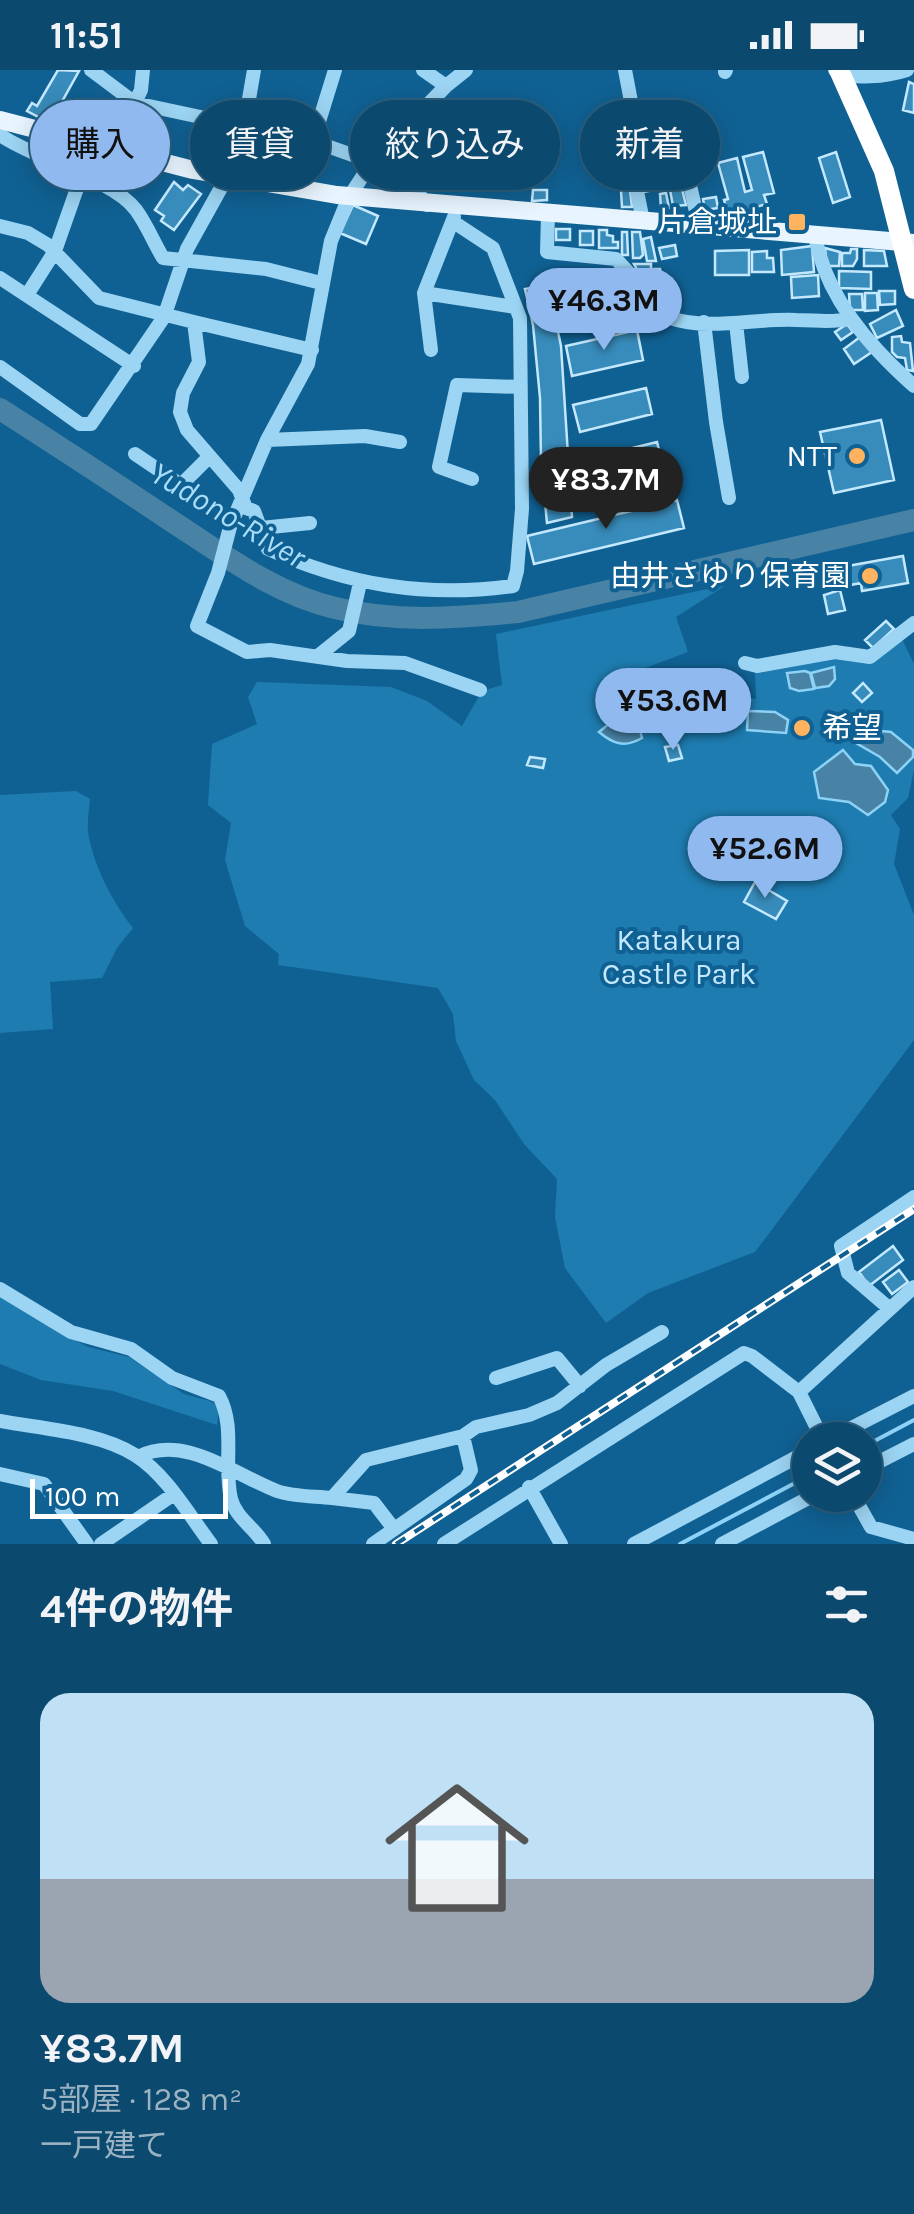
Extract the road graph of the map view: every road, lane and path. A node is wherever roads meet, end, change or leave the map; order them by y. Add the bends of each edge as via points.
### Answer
1 (91, 70) edge
2 (142, 70) edge
3 (254, 70) edge
4 (335, 70) edge
5 (423, 70) edge
6 (625, 70) edge
7 (907, 70) edge
8 (839, 72) edge
9 (457, 75) edge
10 (132, 100) edge
11 (136, 100) edge
12 (249, 100) edge
13 (326, 100) edge
14 (433, 100) edge
15 (631, 100) edge
16 (0, 120) edge
17 (30, 128) edge
18 (0, 135) edge
19 (30, 150) edge
20 (76, 190) edge
21 (109, 190) edge
22 (220, 190) edge
23 (307, 190) edge
24 (354, 190) edge
25 (413, 190) edge
26 (637, 190) edge
27 (691, 190) edge
28 (350, 197) junction
29 (427, 205) junction
30 (548, 214) junction
31 (454, 215) junction
32 (643, 221) junction
33 (698, 225) junction
34 (0, 226) edge
35 (815, 234) junction
36 (909, 242) edge
37 (56, 251) junction
38 (183, 260) junction
39 (0, 278) edge
40 (322, 282) junction
41 (914, 290) edge
42 (424, 293) junction
43 (27, 295) junction
44 (515, 307) junction
45 (164, 317) junction
46 (850, 319) junction
47 (194, 322) junction
48 (704, 322) junction
49 (736, 324) junction
50 (312, 350) junction
51 (431, 350) dead end
52 (134, 366) junction
53 (0, 367) edge
54 (742, 377) dead end
55 (914, 386) edge
56 (520, 387) junction
57 (267, 440) junction
58 (400, 442) dead end
59 (135, 454) dead end
60 (209, 457) junction
61 (472, 479) dead end
62 (729, 498) dead end
63 (242, 499) junction
64 (310, 523) dead end
65 (261, 528) junction
66 (360, 585) junction
67 (914, 623) edge
68 (318, 656) junction
69 (746, 663) dead end
70 (480, 690) dead end
71 (914, 1197) edge
72 (914, 1287) edge
73 (0, 1289) edge
74 (890, 1309) junction
75 (662, 1332) dead end
76 (496, 1378) dead end
77 (580, 1386) junction
78 (799, 1392) junction
79 (914, 1396) edge
80 (0, 1420) edge
81 (816, 1422) edge
82 (862, 1422) edge
83 (463, 1436) junction
84 (914, 1444) edge
85 (138, 1457) junction
86 (792, 1460) edge
87 (882, 1460) edge
88 (227, 1467) junction
89 (0, 1474) edge
90 (529, 1488) junction
91 (174, 1494) junction
92 (332, 1498) junction
93 (792, 1507) edge
94 (863, 1512) edge
95 (394, 1529) junction
96 (914, 1540) edge
97 (257, 1541) edge
98 (87, 1544) edge
99 (101, 1544) edge
100 (211, 1544) edge
101 (373, 1544) edge
102 (444, 1544) edge
103 (561, 1544) edge
104 (634, 1544) edge
105 (722, 1544) edge

1 - 10 street
2 - 11 street
3 - 12 street
4 - 13 street
5 - 9 street
6 - 15 street
7 - 8 street
8 - 36 highway via 876,148
9 - 14 street
16 - 17 main road
18 - 19 street
20 - 37 street
21 - 38 street via 134,208 163,258
22 - 38 street
23 - 28 main road
24 - 28 street
25 - 29 street
26 - 32 street
27 - 33 street
28 - 29 main road
28 - 40 street
29 - 31 main road
30 - 31 main road
30 - 32 main road
30 - 48 street via 547,252 616,260 663,314
31 - 42 street
31 - 44 street via 493,248
32 - 33 main road
33 - 35 main road
34 - 37 street via 28,232
35 - 36 main road
35 - 46 street
36 - 41 highway
37 - 43 street
37 - 45 street via 98,298
38 - 40 street via 266,268
38 - 45 street
39 - 43 street
40 - 50 street
42 - 44 street
42 - 51 street
43 - 52 street
44 - 56 street
45 - 47 street
45 - 52 street
46 - 49 street
46 - 55 street
47 - 50 street
47 - 60 street via 199,362 180,412
48 - 49 street
48 - 62 street
49 - 54 street
50 - 57 street
52 - 53 street via 91,424 80,424
56 - 61 street via 457,385 440,467
56 - 66 street via 522,509 513,586 436,592
57 - 58 street via 365,436
57 - 63 street
59 - 60 street via 181,485
60 - 63 street
63 - 65 street
63 - 68 street via 198,622 201,630 246,652
64 - 65 street
65 - 66 street via 268,549
66 - 68 street via 355,630
67 - 69 street via 870,656 835,652
68 - 70 street via 420,666
71 - 74 street via 841,1246 848,1273
72 - 74 street
73 - 88 street via 87,1340 131,1349 172,1378 219,1396
74 - 78 street
75 - 77 street
76 - 77 street via 557,1358
77 - 83 street via 543,1410
78 - 81 street
78 - 90 street via 744,1353
79 - 82 street
80 - 85 street via 103,1442
83 - 92 street via 366,1460
83 - 95 street via 471,1470 466,1479
84 - 87 street
85 - 88 street via 173,1449
85 - 91 street
86 - 104 street
88 - 92 street via 279,1492
88 - 97 street via 232,1503
89 - 98 street via 44,1484
90 - 102 street
90 - 103 street
91 - 99 street
91 - 100 street
92 - 95 street via 374,1503
93 - 105 street
94 - 96 street via 871,1527
95 - 101 street

